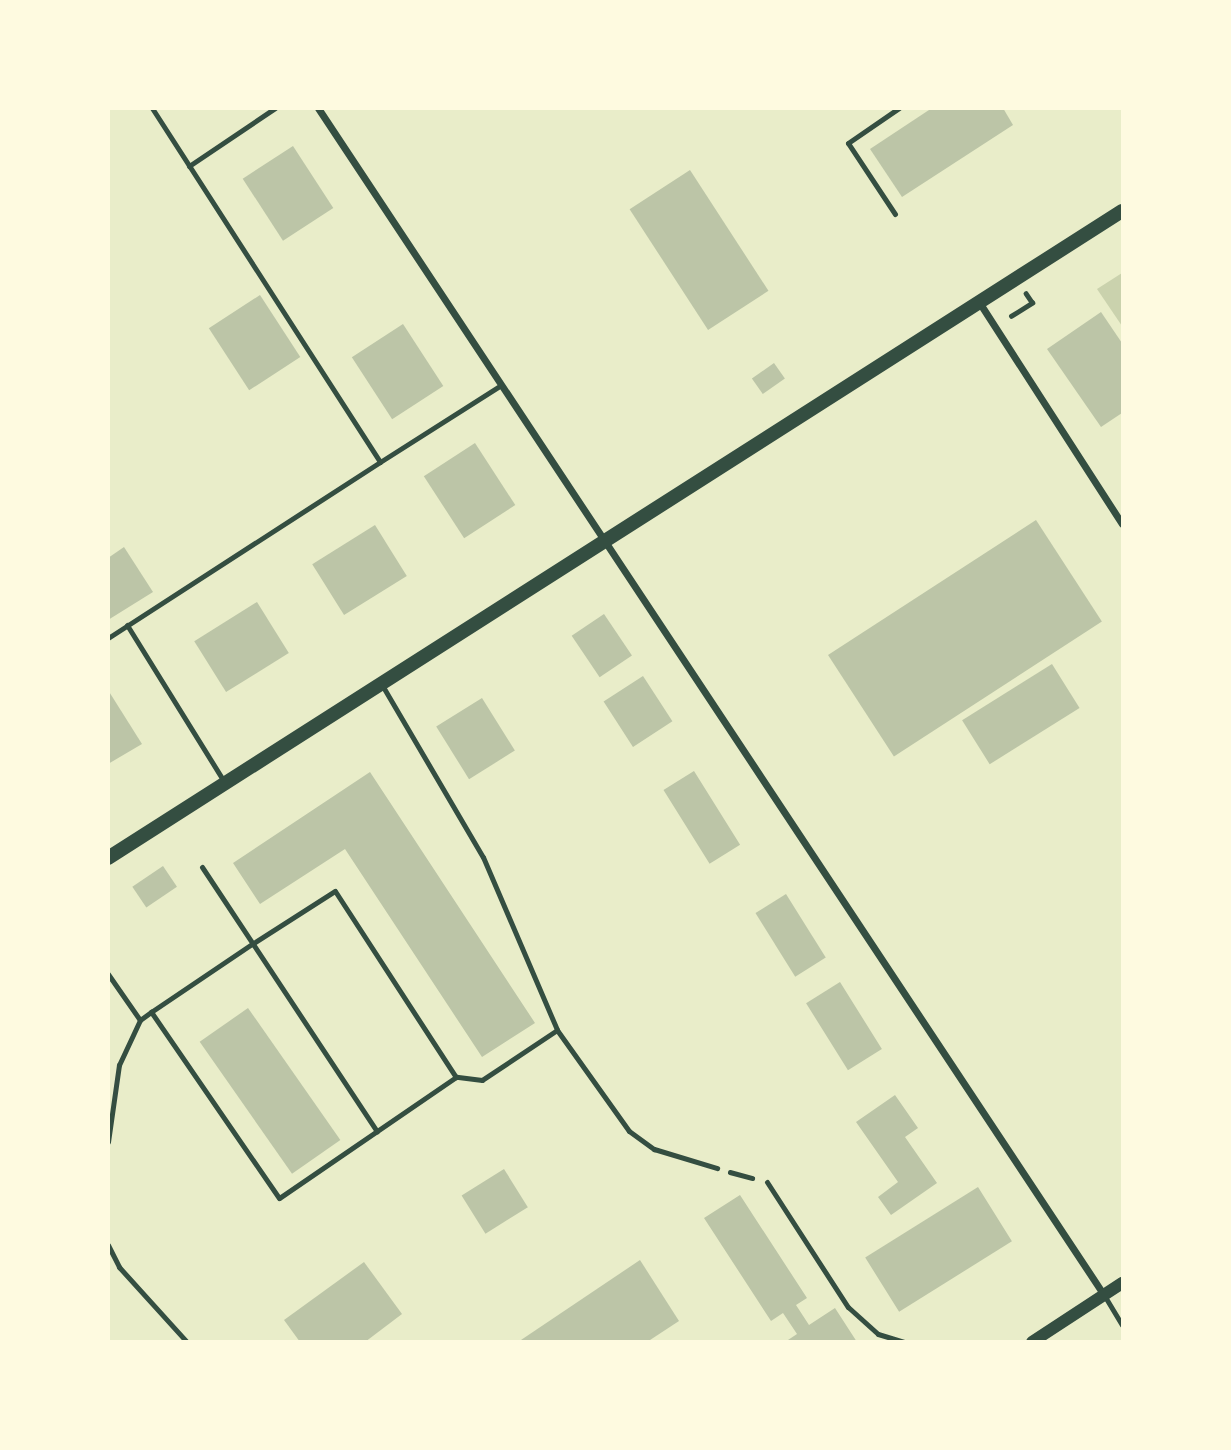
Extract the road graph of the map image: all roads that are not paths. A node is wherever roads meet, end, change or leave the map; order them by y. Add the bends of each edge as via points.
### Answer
1 (152, 108) edge
2 (275, 108) edge
3 (318, 108) edge
4 (899, 108) edge
5 (189, 166) junction
6 (1122, 211) edge
7 (895, 214) dead end
8 (979, 302) junction
9 (498, 387) junction
10 (380, 462) junction
11 (1122, 524) edge
12 (604, 541) junction
13 (127, 625) junction
14 (108, 638) edge
15 (381, 683) junction
16 (225, 783) junction
17 (108, 858) edge
18 (202, 867) dead end
19 (252, 944) junction
20 (108, 974) edge
21 (151, 1012) junction
22 (140, 1020) junction
23 (557, 1030) junction
24 (456, 1077) junction
25 (377, 1131) junction
26 (108, 1142) edge
27 (718, 1168) road end
28 (766, 1182) road end
29 (108, 1245) edge
30 (1122, 1283) edge
31 (1104, 1295) junction
32 (1122, 1325) edge
33 (187, 1342) edge
34 (905, 1342) edge
35 (1032, 1342) edge

1 - 5 lane
2 - 5 lane
3 - 9 street
4 - 7 lane via 848,144
5 - 10 lane
6 - 8 main road
8 - 11 street
8 - 12 main road
9 - 10 lane
9 - 12 street
10 - 13 lane
12 - 15 main road
12 - 31 street
13 - 14 lane
13 - 16 lane
15 - 16 main road
15 - 23 lane via 483,857
16 - 17 main road
18 - 19 lane
19 - 21 lane
19 - 24 lane via 335,891
19 - 25 lane
20 - 22 lane
21 - 22 lane
21 - 25 lane via 279,1198
22 - 26 lane via 119,1065
23 - 24 lane via 482,1080
23 - 27 lane via 629,1131 654,1149
24 - 25 lane
28 - 34 lane via 848,1307 878,1334
29 - 33 lane via 119,1267
30 - 31 street
31 - 32 lane
31 - 35 street

